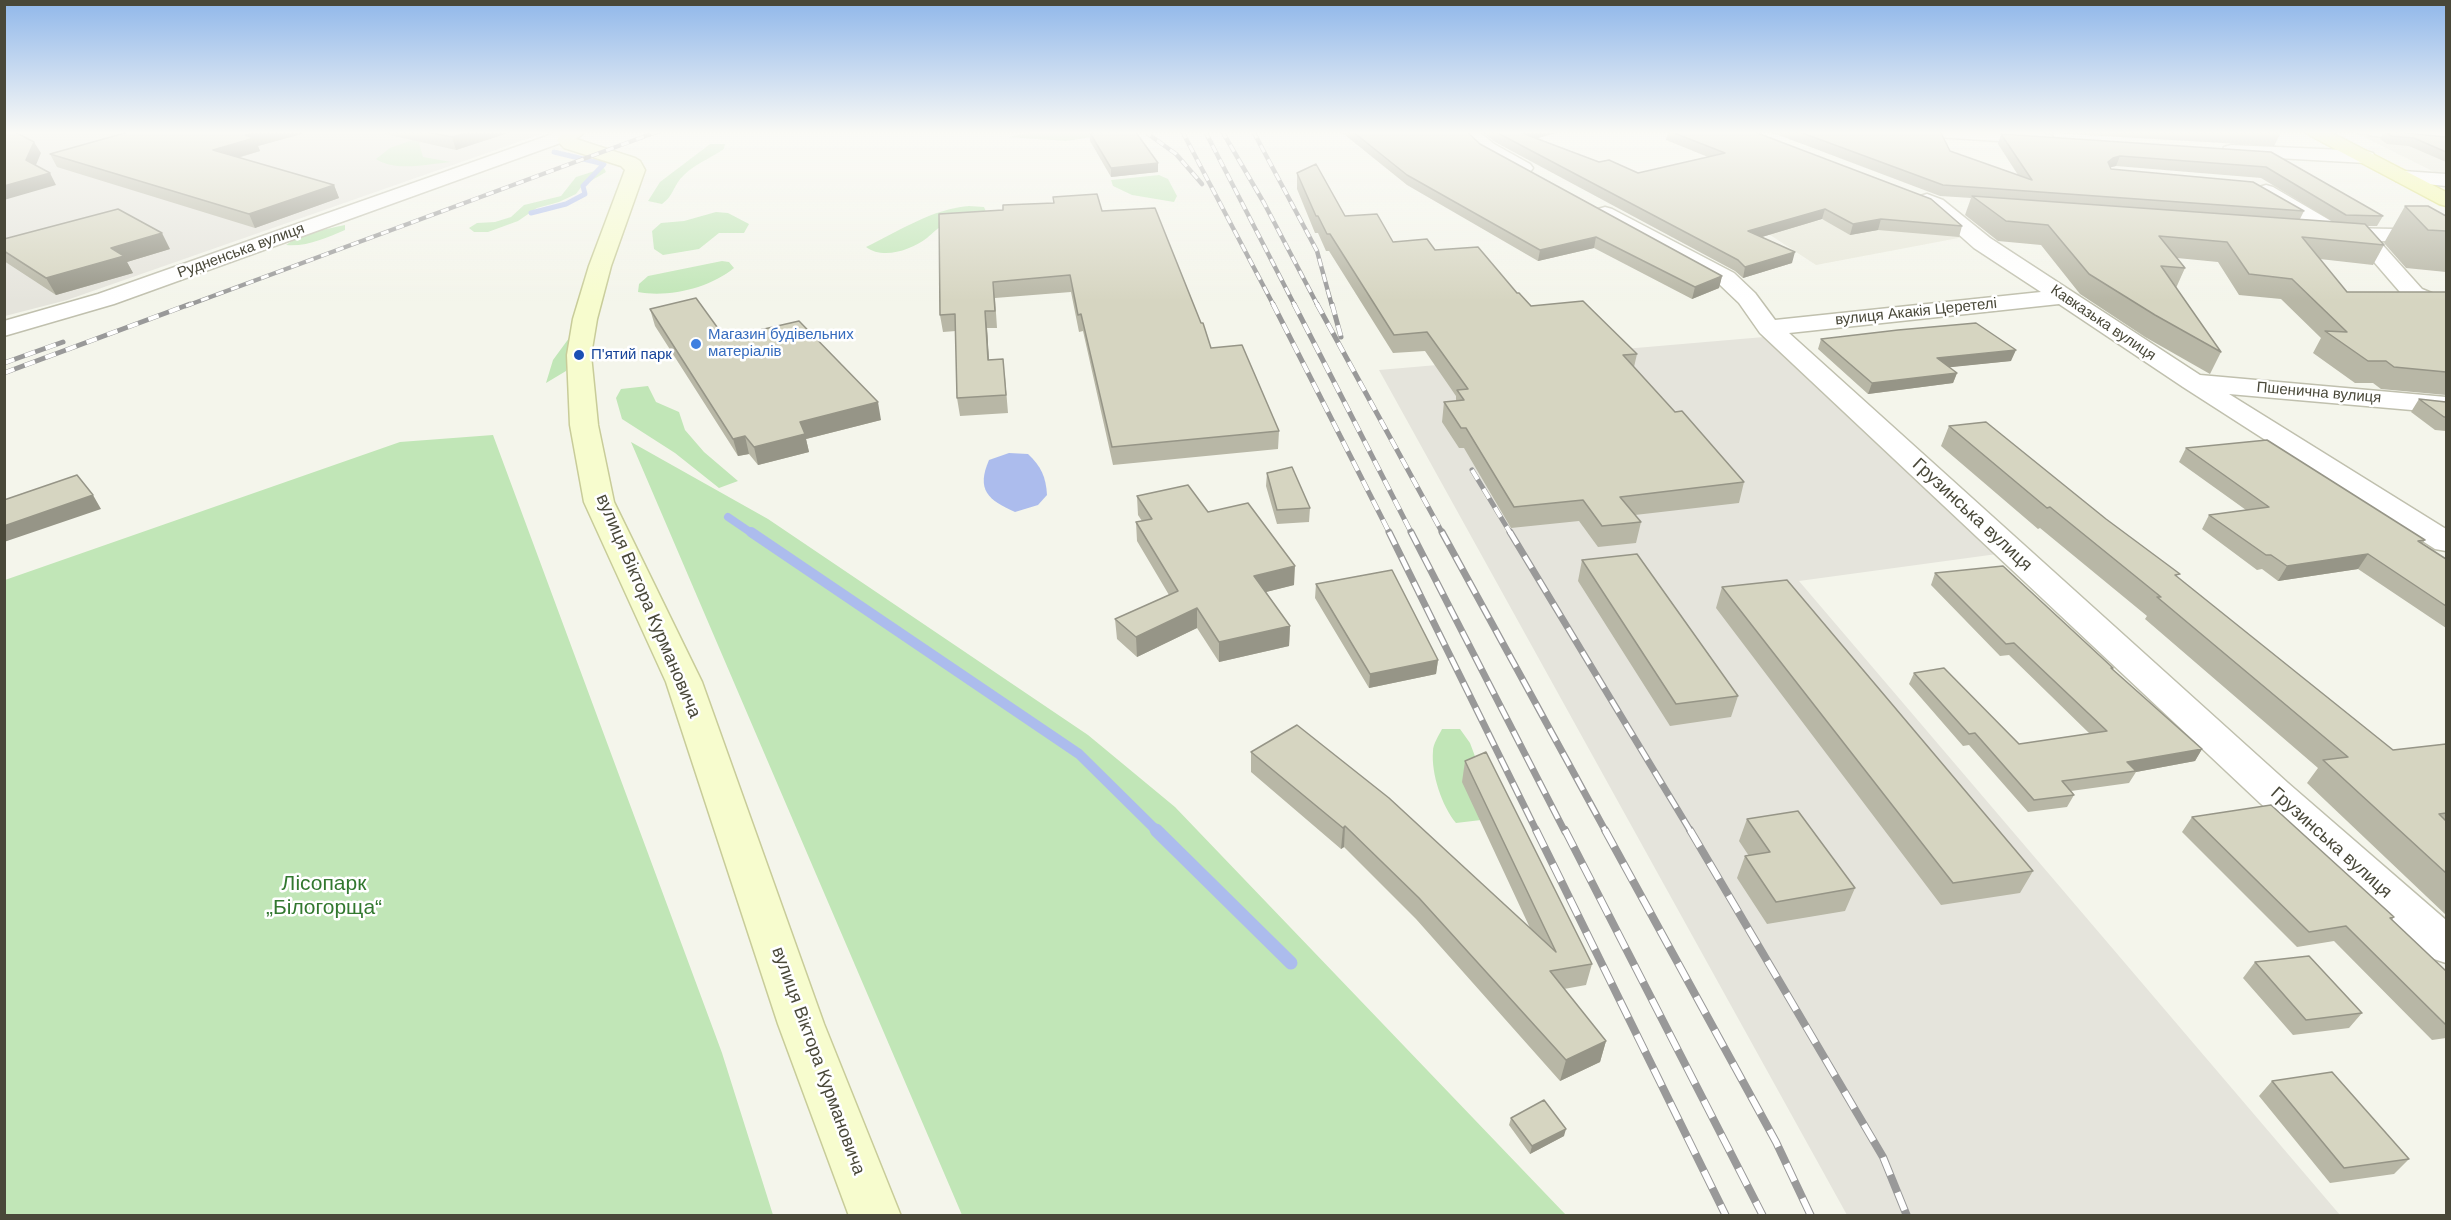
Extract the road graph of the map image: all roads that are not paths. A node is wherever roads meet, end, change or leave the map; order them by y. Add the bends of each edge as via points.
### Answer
1 (417, 188) edge
2 (628, 188) edge
3 (2261, 188) edge
4 (2431, 188) edge
5 (1909, 194) edge
6 (2446, 194) edge
7 (1581, 199) edge
8 (1936, 204) junction
9 (1972, 206) edge
10 (2291, 231) edge
11 (2338, 234) junction
12 (2361, 235) junction
13 (2446, 236) edge
14 (2064, 297) junction
15 (2446, 306) edge
16 (1769, 328) junction
17 (4, 329) edge
18 (2192, 382) junction
19 (2446, 405) edge
20 (2446, 542) edge
21 (2446, 945) edge
22 (875, 1215) edge

1 - 17 street, Рудненська вулиця via 106,299
2 - 22 street, вулиця Віктора Курмановича via 600,266 579,355 584,425 599,502 684,681 801,1024
3 - 11 street
4 - 6 main road
5 - 8 street, Кавказька вулиця
7 - 16 street, Грузинська вулиця via 1726,278
8 - 9 street
8 - 14 street, Кавказька вулиця via 1982,243
10 - 11 street
11 - 12 street
12 - 13 street
12 - 15 street via 2414,294
14 - 16 street, вулиця Акакія Церетелі
14 - 18 street, Кавказька вулиця
16 - 21 street, Грузинська вулиця via 2274,793
18 - 19 street, Пшенична вулиця
18 - 20 street, Кавказька вулиця

